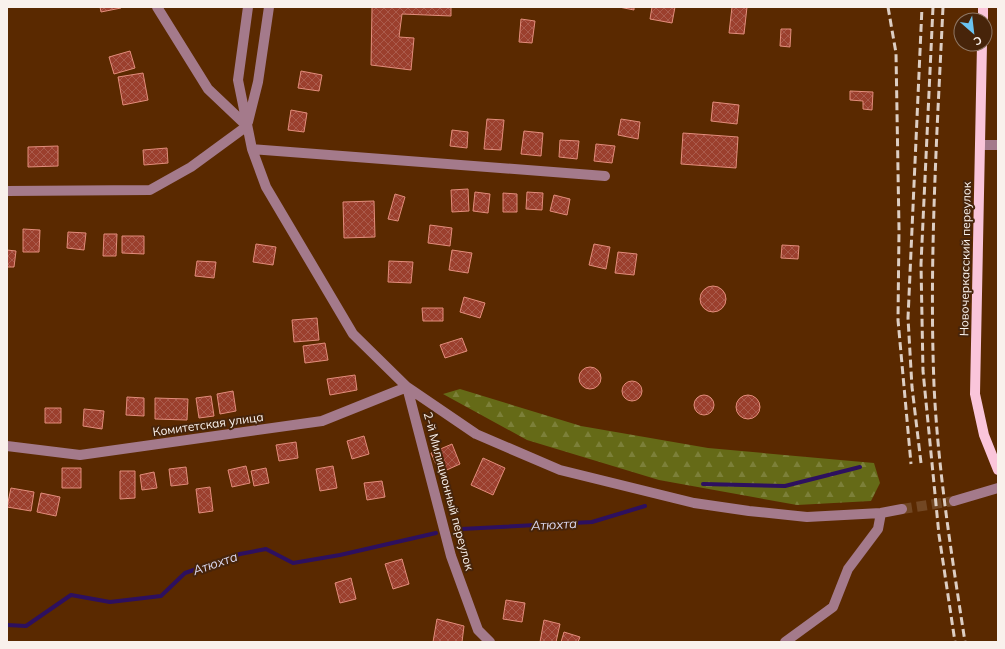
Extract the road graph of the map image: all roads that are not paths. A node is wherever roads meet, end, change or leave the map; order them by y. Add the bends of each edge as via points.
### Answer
1 (157, 7) edge
2 (248, 7) edge
3 (269, 7) edge
4 (982, 52) edge
5 (247, 126) junction
6 (981, 145) junction
7 (998, 145) edge
8 (252, 149) junction
9 (605, 176) dead end
10 (7, 191) edge
11 (407, 387) junction
12 (7, 446) edge
13 (998, 470) edge
14 (998, 488) edge
15 (954, 501) tunnel mouth
16 (902, 509) tunnel mouth
17 (881, 513) junction
18 (490, 642) edge
19 (785, 642) edge

1 - 5 street via 208,89
2 - 5 street via 238,80
3 - 5 street via 258,82
4 - 6 main road, Новочеркасский переулок
5 - 8 street
5 - 10 street via 191,167 150,190
6 - 7 street
6 - 13 main road, Новочеркасский переулок via 974,394 984,435
8 - 9 street
8 - 11 street via 266,187 354,334
11 - 12 street, Комитетская улица via 322,421 80,455
11 - 17 street via 476,434 560,470 694,503 749,512 807,517
11 - 18 street, 2-й Милиционный переулок via 451,556 478,630
14 - 15 street
16 - 17 street
17 - 19 street via 878,529 848,569 833,607

